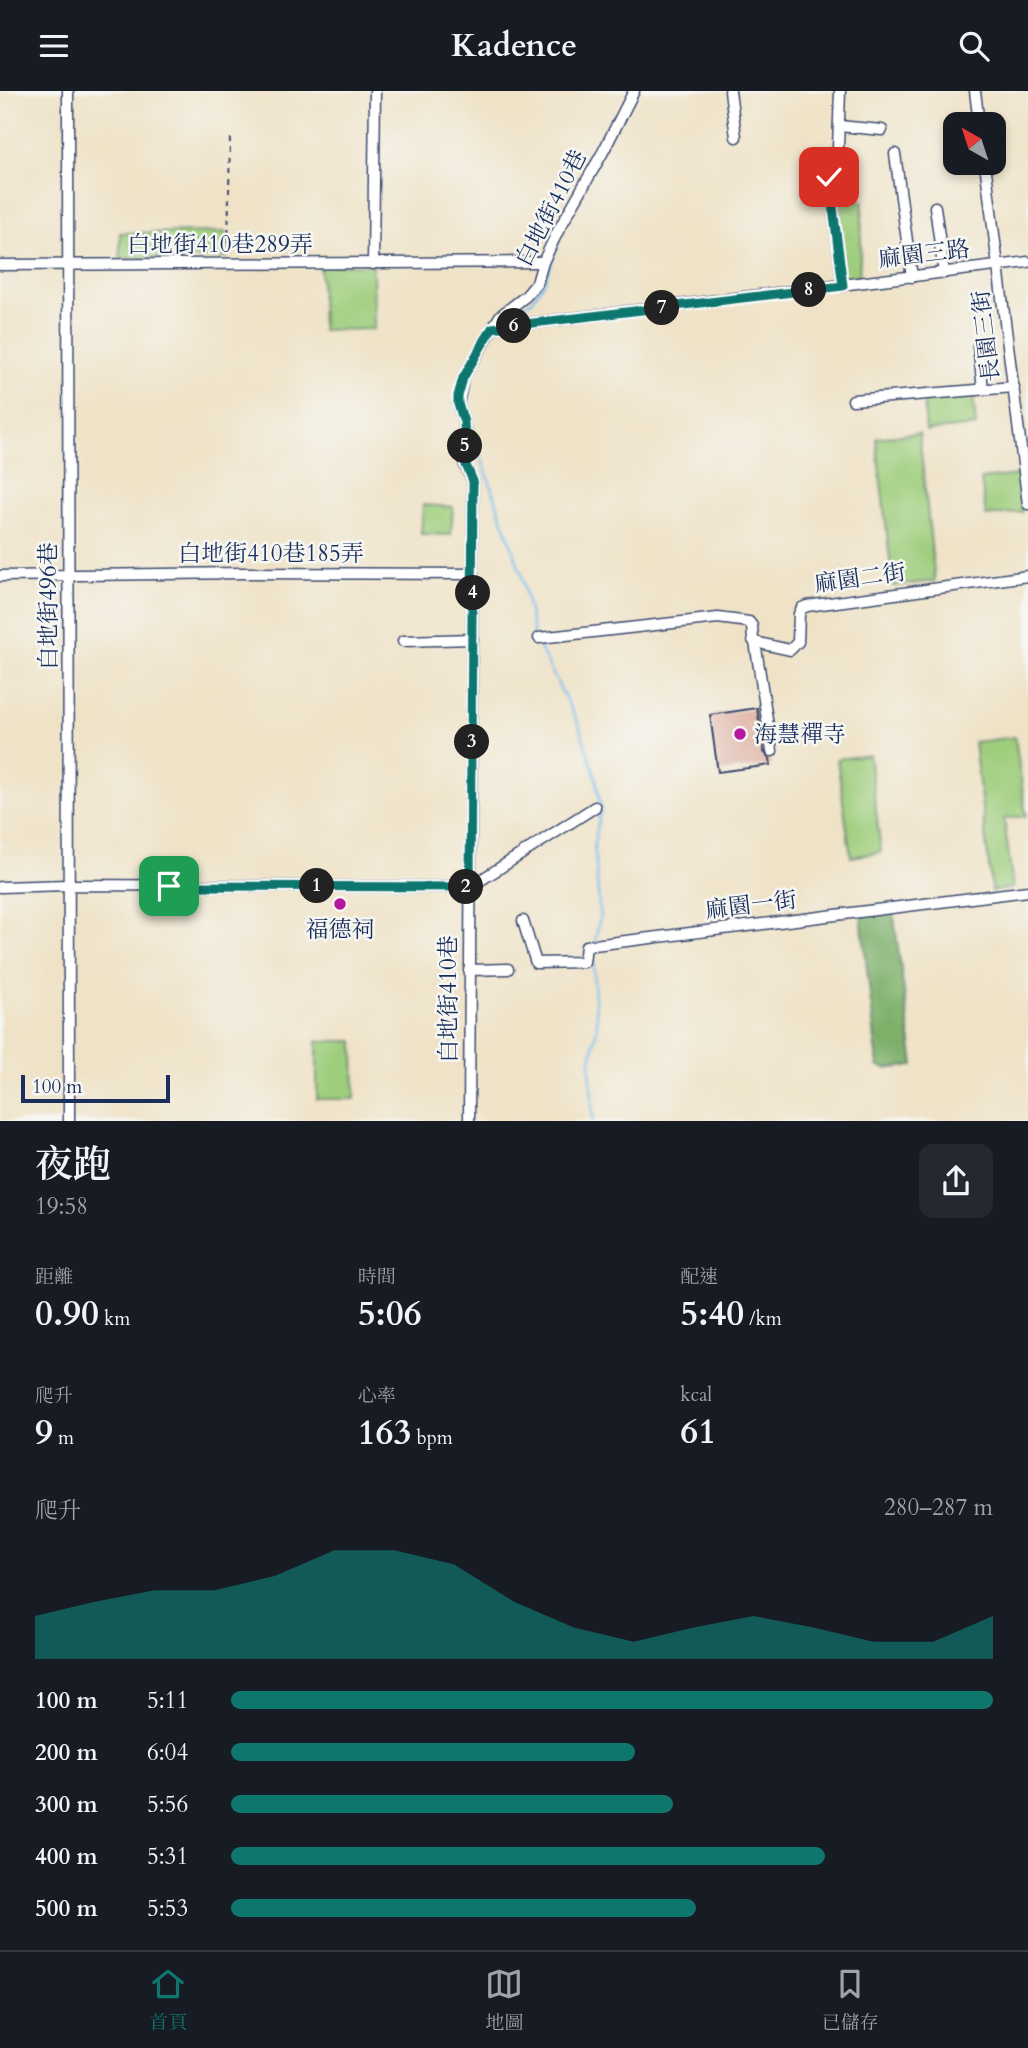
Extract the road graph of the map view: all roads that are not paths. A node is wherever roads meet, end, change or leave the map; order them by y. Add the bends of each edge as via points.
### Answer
1 (68, 91) edge
2 (375, 91) edge
3 (634, 91) edge
4 (730, 91) edge
5 (840, 91) edge
6 (975, 91) edge
7 (978, 112) edge
8 (839, 126) junction
9 (882, 130) dead end
10 (736, 137) dead end
11 (895, 155) dead end
12 (987, 175) edge
13 (935, 207) dead end
14 (543, 262) junction
15 (1028, 262) edge
16 (373, 264) junction
17 (0, 265) edge
18 (68, 265) junction
19 (999, 265) junction
20 (944, 273) junction
21 (912, 277) junction
22 (843, 286) junction
23 (492, 328) junction
24 (978, 346) dead end
25 (1014, 387) junction
26 (984, 389) junction
27 (853, 400) dead end
28 (1028, 504) edge
29 (473, 574) junction
30 (0, 576) edge
31 (70, 576) junction
32 (1028, 576) edge
33 (539, 638) dead end
34 (473, 639) junction
35 (403, 641) dead end
36 (755, 642) junction
37 (772, 751) dead end
38 (595, 807) dead end
39 (68, 885) junction
40 (0, 887) edge
41 (470, 887) junction
42 (1028, 891) edge
43 (523, 921) dead end
44 (508, 969) dead end
45 (470, 970) junction
46 (69, 1121) edge
47 (469, 1121) edge

1 - 18 street, 白地街496巷
2 - 16 street
3 - 14 street, 白地街410巷
4 - 10 street
5 - 8 street
6 - 7 street
8 - 9 street
8 - 22 street via 829,177
11 - 21 street
12 - 19 street, 長園三街
13 - 20 street
14 - 16 street, 白地街410巷289弄
14 - 23 street, 白地街410巷 via 537,283
15 - 19 street, 麻園三路
16 - 18 street, 白地街410巷289弄
17 - 18 street, 白地街410巷289弄
18 - 31 street, 白地街496巷
19 - 20 street, 麻園三路
19 - 25 street, 長園三街
20 - 21 street, 麻園三路
21 - 22 street, 麻園三路
22 - 23 street, 麻園三路
23 - 29 street, 白地街410巷 via 463,378 458,396 466,465 473,481
24 - 26 street
25 - 26 street
25 - 28 street, 長園三街
26 - 27 street
29 - 31 street, 白地街410巷185弄
29 - 34 street, 白地街410巷
30 - 31 street, 白地街410巷185弄
31 - 39 street, 白地街496巷
32 - 36 street, 麻園二街 via 807,606 799,614 796,646 790,650
33 - 36 street via 719,618 749,622
34 - 35 street
34 - 41 street, 白地街410巷
36 - 37 street
38 - 41 street
39 - 40 street
39 - 41 street
39 - 46 street, 白地街496巷
41 - 45 street, 白地街410巷
42 - 43 street, 麻園一街 via 586,947 584,962 536,963
44 - 45 street
45 - 47 street, 白地街410巷

